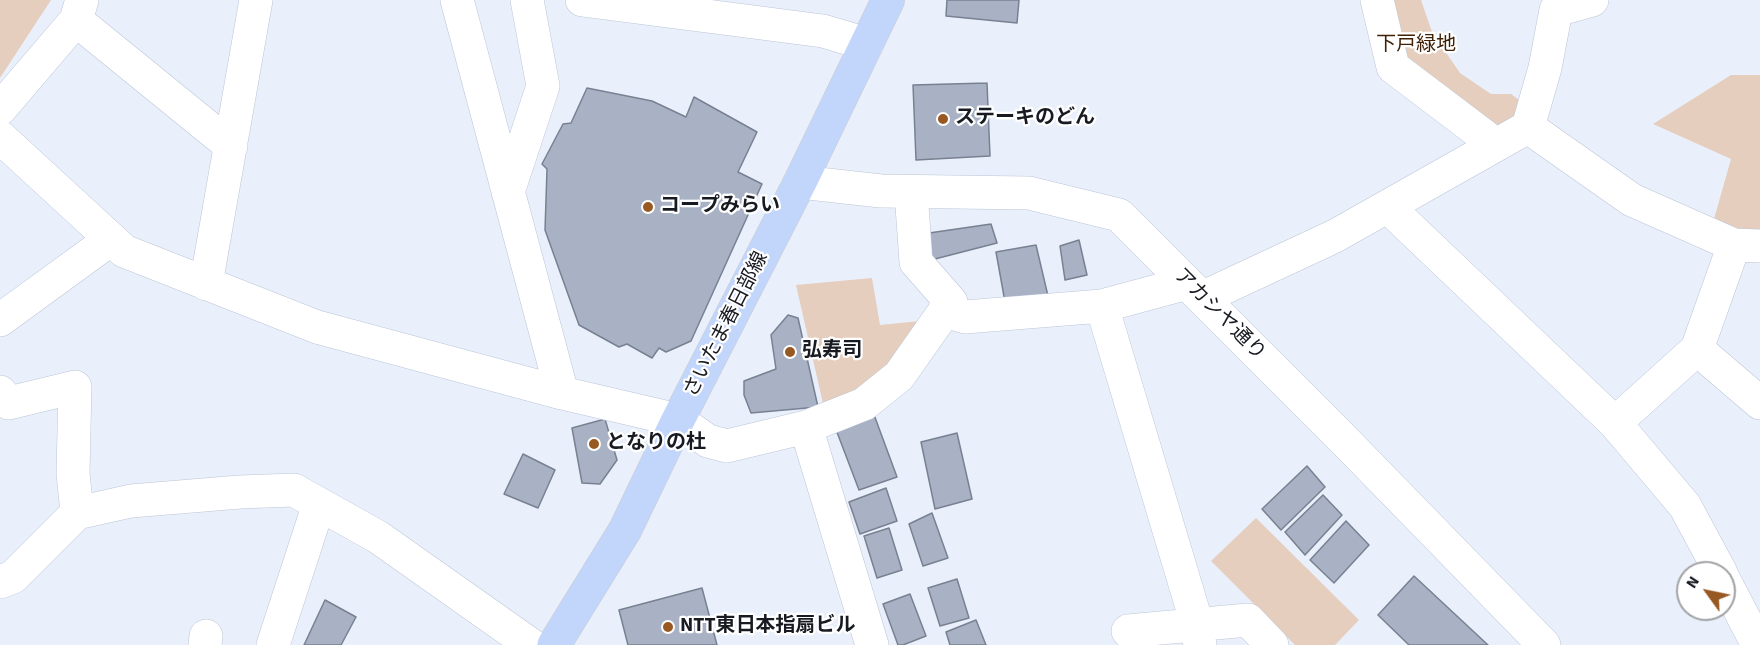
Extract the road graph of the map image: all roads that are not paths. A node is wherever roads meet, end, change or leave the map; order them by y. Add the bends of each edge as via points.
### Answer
1 (256, 0) edge
2 (457, 0) edge
3 (527, 0) edge
4 (582, 0) edge
5 (888, 0) edge
6 (1377, 0) edge
7 (1592, 0) edge
8 (79, 10) edge
9 (867, 44) junction
10 (0, 108) edge
11 (1528, 127) junction
12 (0, 137) edge
13 (1496, 145) junction
14 (231, 147) junction
15 (800, 182) junction
16 (508, 192) junction
17 (911, 192) junction
18 (1388, 207) junction
19 (111, 239) junction
20 (1747, 245) edge
21 (207, 284) junction
22 (1194, 290) junction
23 (1102, 306) junction
24 (944, 311) junction
25 (0, 320) edge
26 (1697, 349) junction
27 (0, 392) edge
28 (562, 393) junction
29 (1760, 403) edge
30 (678, 420) junction
31 (1615, 423) junction
32 (806, 428) junction
33 (319, 504) junction
34 (78, 513) junction
35 (1714, 561) edge
36 (0, 582) edge
37 (1736, 603) edge
38 (1128, 631) dead end
39 (1198, 635) edge
40 (273, 645) edge
41 (531, 645) edge
42 (555, 645) edge
43 (872, 645) edge
44 (1272, 645) edge
45 (1544, 645) edge
46 (1758, 645) edge

1 - 14 street
2 - 16 street
3 - 16 street via 543,86
4 - 9 street via 822,31
5 - 9 main road, さいたま春日部線
6 - 13 street via 1393,67
7 - 11 street via 1556,10
8 - 10 street
8 - 14 street
9 - 15 main road, さいたま春日部線
11 - 13 street
11 - 20 street via 1632,200
12 - 19 street
13 - 18 street
14 - 21 street
15 - 17 street, アカシヤ通り
15 - 30 main road, さいたま春日部線
16 - 28 street
17 - 22 street, アカシヤ通り via 1029,193 1119,215
17 - 24 street via 916,262 951,302
18 - 22 street via 1335,236
18 - 31 street
19 - 21 street via 124,251
19 - 25 street
20 - 26 street
21 - 28 street via 317,327
22 - 23 street
22 - 45 street, アカシヤ通り
23 - 24 street via 965,317
23 - 39 street
24 - 32 street via 899,376 864,404
26 - 29 street
26 - 31 street
27 - 34 street via 9,403 75,387 73,473
28 - 30 street
30 - 32 street via 708,441 727,446
30 - 42 main road, さいたま春日部線 via 625,530
31 - 35 street via 1685,506
32 - 43 street
33 - 34 street via 294,490 283,490 131,501
33 - 40 street
33 - 41 street via 378,537
34 - 36 street via 13,577
37 - 46 street
38 - 39 street
39 - 44 street via 1248,620

